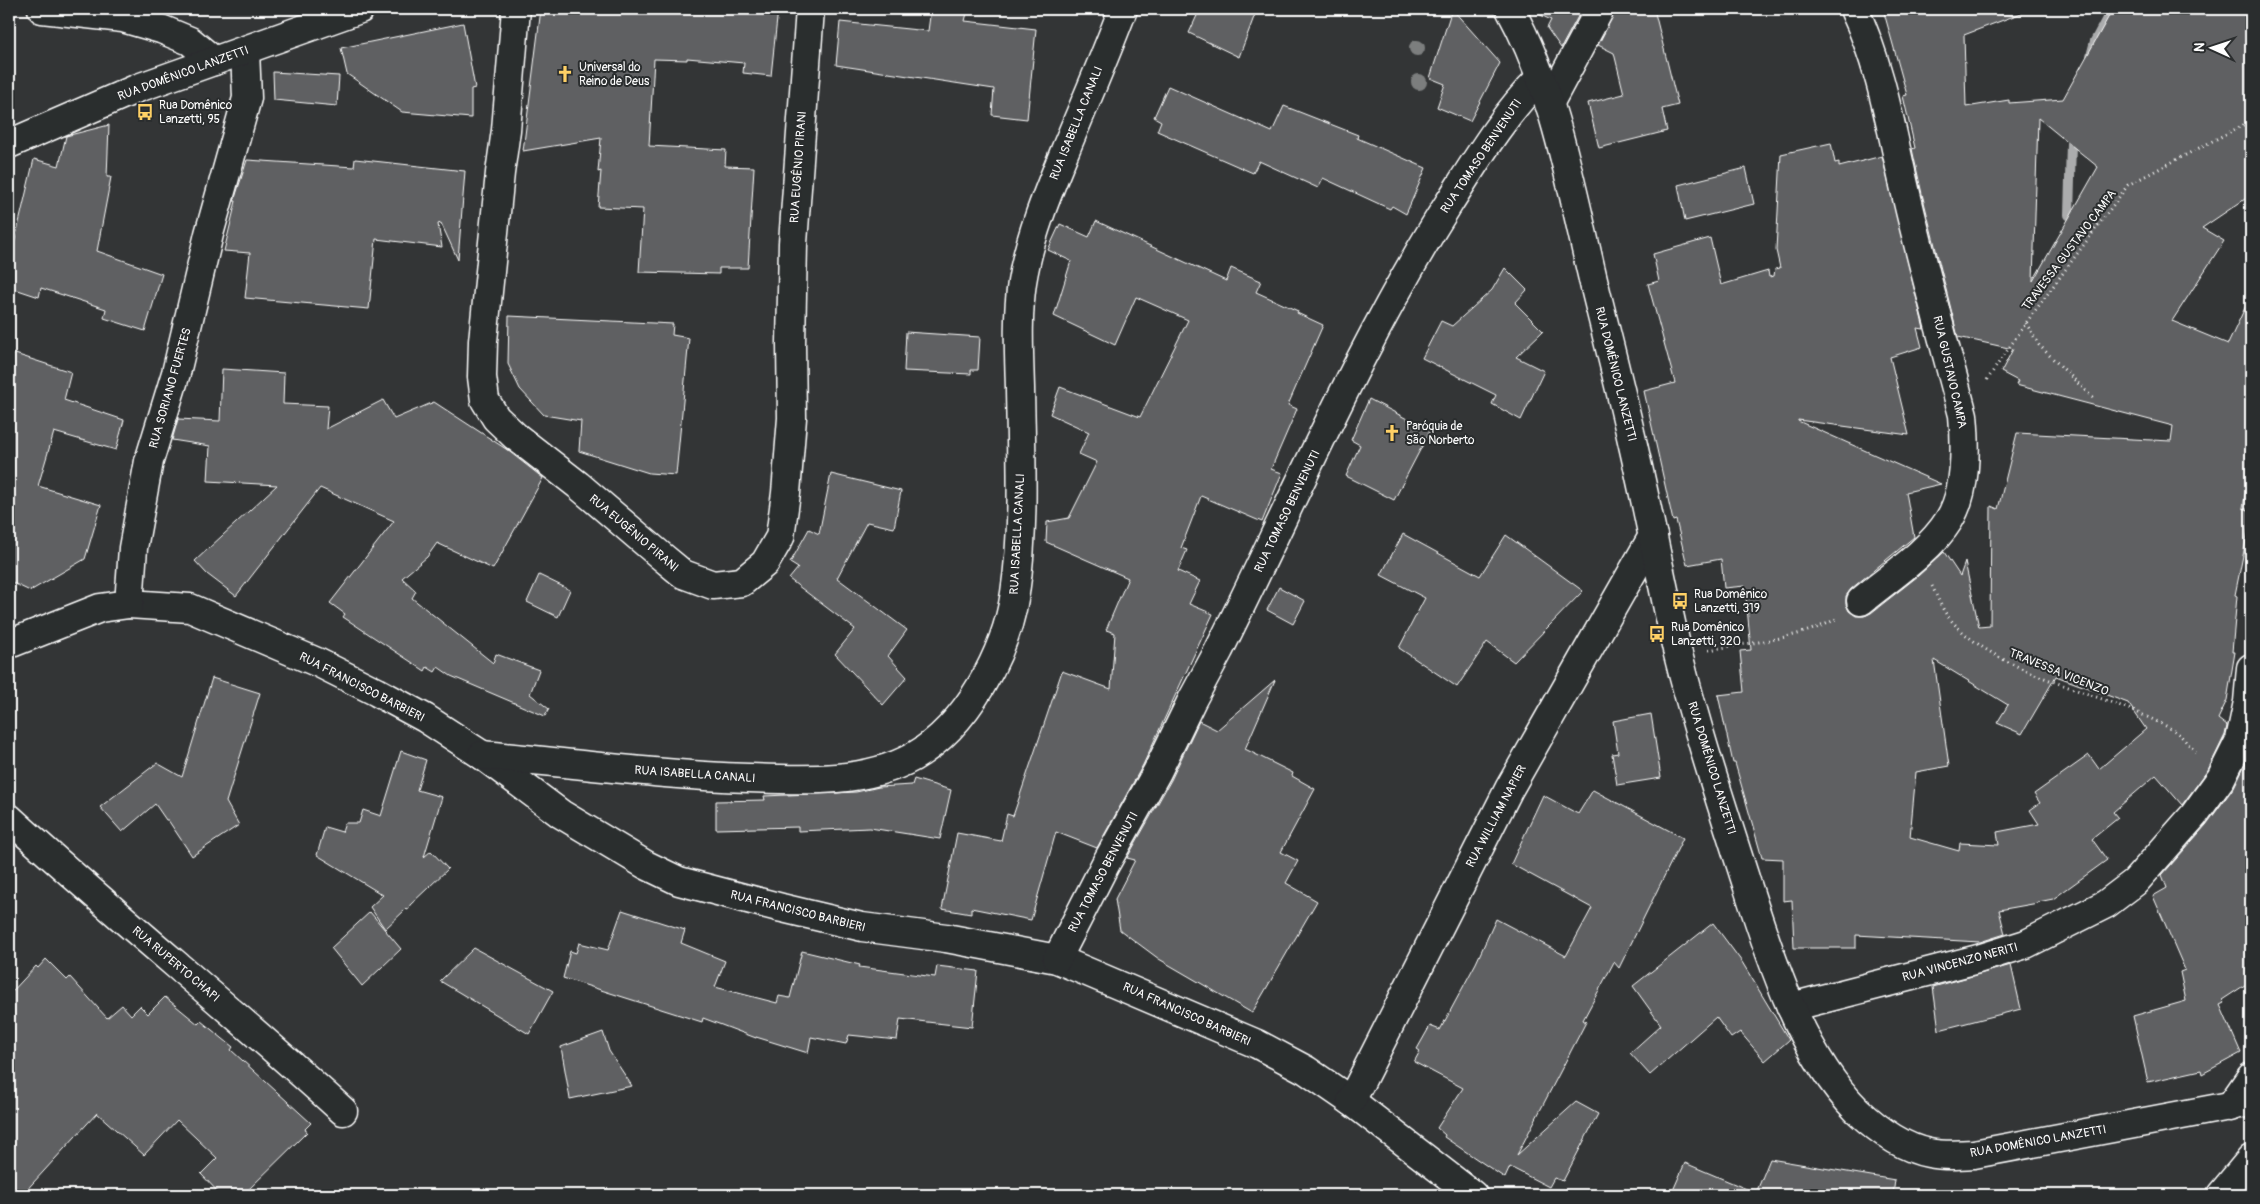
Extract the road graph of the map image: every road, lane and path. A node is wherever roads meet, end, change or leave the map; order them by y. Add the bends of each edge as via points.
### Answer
1 (42, 9) edge
2 (360, 9) edge
3 (516, 9) edge
4 (810, 9) edge
5 (1123, 9) edge
6 (1510, 9) edge
7 (1600, 9) edge
8 (1854, 9) edge
9 (245, 51) junction
10 (214, 61) junction
11 (1540, 78) junction
12 (1549, 104) junction
13 (2251, 121) edge
14 (9, 144) edge
15 (2026, 323) junction
16 (2094, 399) dead end
17 (1962, 415) junction
18 (1653, 536) junction
19 (1915, 556) junction
20 (1861, 601) joint
21 (129, 604) junction
22 (9, 644) edge
23 (1679, 655) junction
24 (2251, 668) edge
25 (482, 755) junction
26 (2221, 778) junction
27 (9, 818) edge
28 (1057, 959) junction
29 (1791, 1007) junction
30 (2251, 1077) edge
31 (1351, 1102) junction
32 (2241, 1104) edge
33 (343, 1110) dead end
34 (2251, 1159) edge
35 (1473, 1195) edge
36 (2221, 1195) edge

1 - 10 street via 123,18 161,29 190,41
2 - 9 street, RUA DOMÊNICO LANZETTI
3 - 4 street, RUA EUGÊNIO PIRANI via 484,324 482,377 485,400 496,418 515,436 578,484 682,574 713,586 742,582 765,563 780,537 792,418 793,243
5 - 25 street, RUA ISABELLA CANALI via 1040,214 1026,264 1020,315 1021,475 1016,592 1004,638 976,697 940,736 914,756 889,767 851,776 795,780 695,776
6 - 11 street, RUA DOMÊNICO LANZETTI
7 - 12 street
8 - 17 street, RUA GUSTAVO CAMPA via 1893,132
9 - 10 street, RUA DOMÊNICO LANZETTI
9 - 21 street, RUA SORIANO FUERTES via 247,98 209,234 176,373 149,461 133,548
10 - 14 street, RUA DOMÊNICO LANZETTI via 138,88
11 - 12 street, RUA DOMÊNICO LANZETTI
11 - 28 street, RUA TOMASO BENVENUTI via 1512,107 1487,144 1431,232 1375,330 1224,641
12 - 18 street, RUA DOMÊNICO LANZETTI
13 - 15 path, TRAVESSA GUSTAVO CAMPA via 2128,185
15 - 16 path via 2039,345
15 - 17 path, TRAVESSA GUSTAVO CAMPA
17 - 19 street, RUA GUSTAVO CAMPA via 1965,437 1958,499 1950,519 1932,542
18 - 23 street, RUA DOMÊNICO LANZETTI
18 - 31 street, RUA WILLIAM NAPIER via 1509,789
19 - 20 street, RUA GUSTAVO CAMPA
19 - 26 path, TRAVESSA VICENZO via 1950,619 1987,651 2175,731
20 - 23 path via 1826,625 1798,634
21 - 22 street via 100,608
21 - 25 street, RUA FRANCISCO BARBIERI via 190,608 252,634 377,692
23 - 29 street, RUA DOMÊNICO LANZETTI via 1752,898
24 - 26 street, RUA VINCENZO NERITI via 2240,740
25 - 28 street, RUA FRANCISCO BARBIERI via 561,814 679,881 862,927 946,938
26 - 29 street, RUA VINCENZO NERITI via 2135,882 2106,904 2026,944
27 - 33 street, RUA RUPERTO CHAPI
28 - 31 street, RUA FRANCISCO BARBIERI via 1257,1044 1306,1070
29 - 32 street, RUA DOMÊNICO LANZETTI via 1829,1075 1857,1109 1903,1143 1926,1152 1974,1154
30 - 32 street
31 - 35 street, RUA FRANCISCO BARBIERI
34 - 36 street

